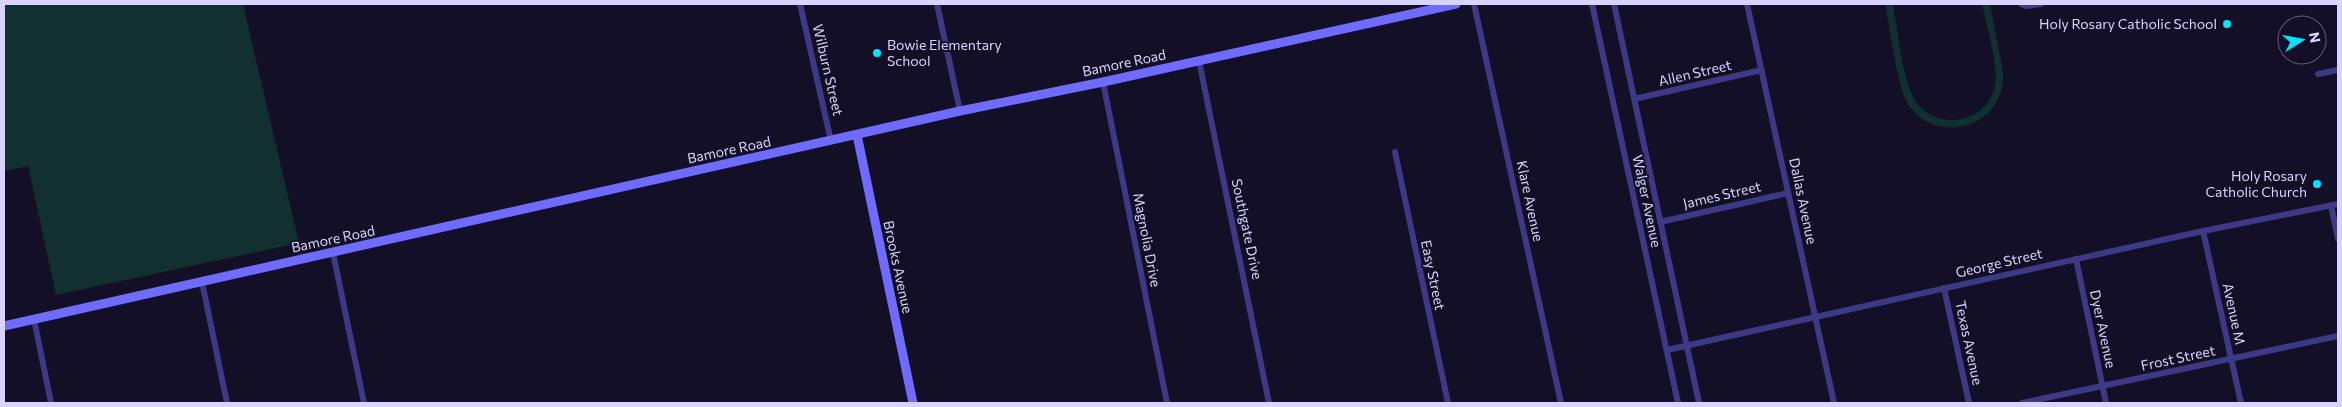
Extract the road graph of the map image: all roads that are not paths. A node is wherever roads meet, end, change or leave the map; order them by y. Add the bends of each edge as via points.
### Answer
1 (800, 4) edge
2 (937, 4) edge
3 (1456, 4) edge
4 (1474, 4) edge
5 (1592, 4) edge
6 (1614, 4) edge
7 (1748, 4) edge
8 (2021, 4) edge
9 (2041, 4) edge
10 (1199, 61) junction
11 (1762, 70) junction
12 (2338, 70) edge
13 (2318, 74) dead end
14 (1103, 82) junction
15 (1634, 100) junction
16 (960, 111) junction
17 (857, 136) junction
18 (831, 141) junction
19 (1395, 152) dead end
20 (1788, 193) junction
21 (2338, 204) edge
22 (2331, 205) junction
23 (1660, 222) junction
24 (2203, 230) junction
25 (2338, 239) edge
26 (333, 253) junction
27 (2076, 259) junction
28 (202, 282) junction
29 (1944, 288) junction
30 (1815, 316) junction
31 (34, 319) junction
32 (5, 325) edge
33 (2338, 336) edge
34 (1686, 345) junction
35 (1667, 350) junction
36 (2231, 359) junction
37 (2102, 387) junction
38 (52, 403) edge
39 (227, 403) edge
40 (364, 403) edge
41 (913, 403) edge
42 (1167, 403) edge
43 (1269, 403) edge
44 (1448, 403) edge
45 (1561, 403) edge
46 (1678, 403) edge
47 (1699, 403) edge
48 (1834, 403) edge
49 (1969, 403) edge
50 (2022, 403) edge
51 (2106, 403) edge
52 (2241, 403) edge

1 - 18 street, Wilburn Street
2 - 16 street
3 - 10 street, Bamore Road
4 - 45 street, Klare Avenue
5 - 35 street, Walger Avenue
6 - 15 street, Walger Avenue
7 - 11 street, Dallas Avenue
8 - 9 street
10 - 14 street, Bamore Road
10 - 43 street, Southgate Drive
11 - 15 street, Allen Street
11 - 20 street, Dallas Avenue
12 - 13 street
14 - 16 street, Bamore Road
14 - 42 street, Magnolia Drive
15 - 23 street, Walger Avenue
16 - 17 street, Bamore Road
17 - 18 street, Bamore Road
17 - 41 street, Brooks Avenue
18 - 26 street, Bamore Road
19 - 44 street, Easy Street
20 - 23 street, James Street
20 - 30 street, Dallas Avenue
21 - 22 street, George Street
22 - 24 street, George Street
22 - 25 street
23 - 34 street, Walger Avenue
24 - 27 street, George Street
24 - 36 street, Avenue M
26 - 28 street, Bamore Road
26 - 40 street
27 - 29 street, George Street
27 - 37 street, Dyer Avenue
28 - 31 street, Bamore Road
28 - 39 street
29 - 30 street, George Street
29 - 49 street, Texas Avenue
30 - 34 street, George Street
30 - 48 street, Dallas Avenue
31 - 32 street, Bamore Road
31 - 38 street
33 - 36 street, Frost Street
34 - 35 street, George Street
34 - 47 street, Walger Avenue
35 - 46 street, Walger Avenue
36 - 37 street, Frost Street
36 - 52 street, Avenue M
37 - 50 street, Frost Street
37 - 51 street, Dyer Avenue

